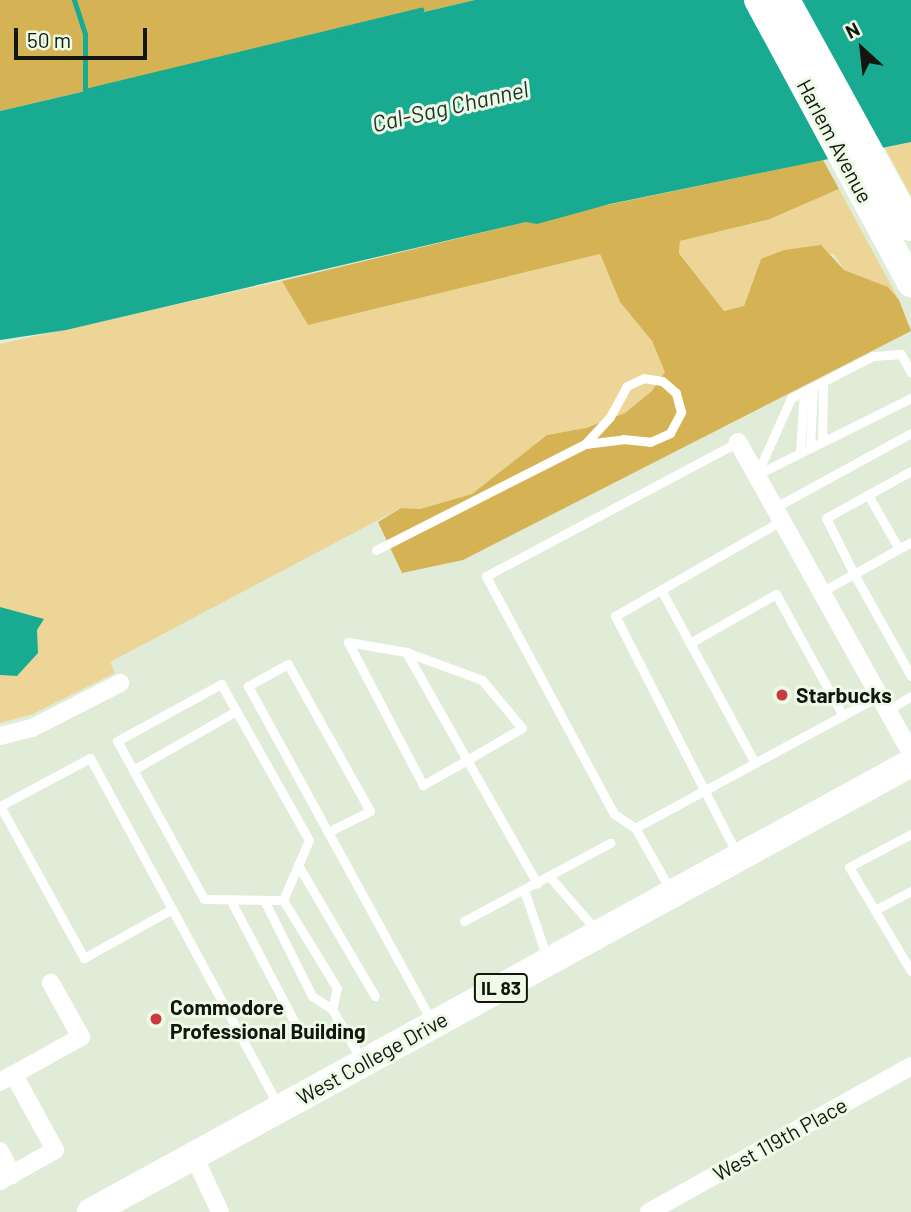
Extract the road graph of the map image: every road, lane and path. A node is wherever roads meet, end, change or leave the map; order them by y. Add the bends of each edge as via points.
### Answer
1 (758, 0) edge
2 (786, 0) edge
3 (881, 199) junction
4 (911, 227) edge
5 (911, 283) edge
6 (911, 373) edge
7 (822, 382) junction
8 (809, 389) junction
9 (911, 398) edge
10 (911, 433) edge
11 (737, 442) joint
12 (822, 443) junction
13 (584, 444) junction
14 (810, 448) junction
15 (800, 453) junction
16 (911, 471) edge
17 (756, 475) junction
18 (868, 495) junction
19 (778, 514) junction
20 (911, 541) edge
21 (899, 549) junction
22 (376, 550) dead end
23 (854, 574) junction
24 (661, 590) junction
25 (821, 592) junction
26 (690, 643) junction
27 (406, 652) junction
28 (911, 676) edge
29 (120, 683) dead end
30 (911, 696) edge
31 (883, 704) junction
32 (236, 711) junction
33 (843, 716) junction
34 (0, 736) edge
35 (911, 753) edge
36 (467, 760) junction
37 (755, 763) junction
38 (911, 763) edge
39 (133, 770) junction
40 (704, 790) junction
41 (635, 828) junction
42 (328, 832) junction
43 (911, 834) edge
44 (610, 843) dead end
45 (739, 857) junction
46 (298, 865) junction
47 (549, 876) junction
48 (537, 883) junction
49 (524, 890) junction
50 (911, 891) edge
51 (672, 894) junction
52 (230, 899) junction
53 (264, 900) junction
54 (283, 900) junction
55 (172, 909) junction
56 (875, 910) junction
57 (464, 921) dead end
58 (600, 933) junction
59 (549, 961) junction
60 (911, 971) edge
61 (51, 983) dead end
62 (374, 996) dead end
63 (332, 1009) junction
64 (433, 1025) junction
65 (302, 1036) dead end
66 (363, 1063) junction
67 (911, 1066) edge
68 (7, 1078) edge
69 (280, 1108) junction
70 (0, 1151) edge
71 (194, 1156) junction
72 (6, 1178) edge
73 (90, 1212) edge
74 (220, 1212) edge
75 (649, 1212) edge

1 - 3 main road, Harlem Avenue
2 - 3 main road, Harlem Avenue
3 - 4 main road, Harlem Avenue
3 - 5 main road, Harlem Avenue
6 - 7 lane via 901,354 873,356
7 - 8 lane
7 - 12 lane
8 - 14 lane
8 - 15 lane
8 - 17 lane via 792,398
9 - 12 lane
10 - 19 lane
11 - 17 street
11 - 41 lane via 486,576 614,814
12 - 14 lane
13 - 13 lane via 623,439 650,442 670,433 681,412 676,393 662,381 644,378 627,386 610,417
13 - 22 lane
14 - 15 lane
15 - 17 lane
16 - 18 lane
17 - 19 street
18 - 21 lane
18 - 23 lane via 826,518
19 - 24 lane
19 - 25 street
20 - 21 lane
21 - 23 lane
23 - 25 lane
23 - 28 lane
24 - 26 lane
24 - 40 lane via 615,616
25 - 31 street
26 - 33 lane via 776,594
26 - 37 lane
27 - 36 lane
27 - 36 lane via 482,680 522,728
27 - 36 lane via 348,642 423,785
29 - 34 street via 32,727
30 - 31 lane
31 - 33 lane
31 - 35 street
32 - 39 lane
32 - 39 lane via 221,684 117,741
32 - 46 lane via 309,840
33 - 37 lane
36 - 48 lane
37 - 40 lane
38 - 45 main road, West College Drive / IL 83
39 - 52 lane via 204,899
40 - 41 lane
40 - 45 lane
41 - 51 lane
42 - 42 lane via 248,685 288,664 370,811
42 - 64 lane
43 - 56 lane via 849,867
44 - 47 lane
45 - 51 main road, West College Drive / IL 83
46 - 54 lane
46 - 62 lane
47 - 48 lane
47 - 58 lane
48 - 49 lane
49 - 57 lane
49 - 59 lane
50 - 56 lane
51 - 58 main road, West College Drive / IL 83
52 - 53 lane
52 - 65 lane
53 - 54 lane
53 - 63 lane via 312,996
54 - 63 lane via 337,988
55 - 55 lane via 90,758 0,806 83,958
55 - 69 lane
56 - 60 lane
58 - 59 main road, West College Drive / IL 83
59 - 64 main road, West College Drive / IL 83
61 - 68 street via 81,1037
63 - 66 lane
64 - 66 main road, West College Drive / IL 83
66 - 69 main road, West College Drive / IL 83
67 - 75 street, West 119th Place
68 - 72 street via 55,1150
69 - 71 main road, West College Drive / IL 83
70 - 72 street
71 - 73 main road, West College Drive / IL 83
71 - 74 street

